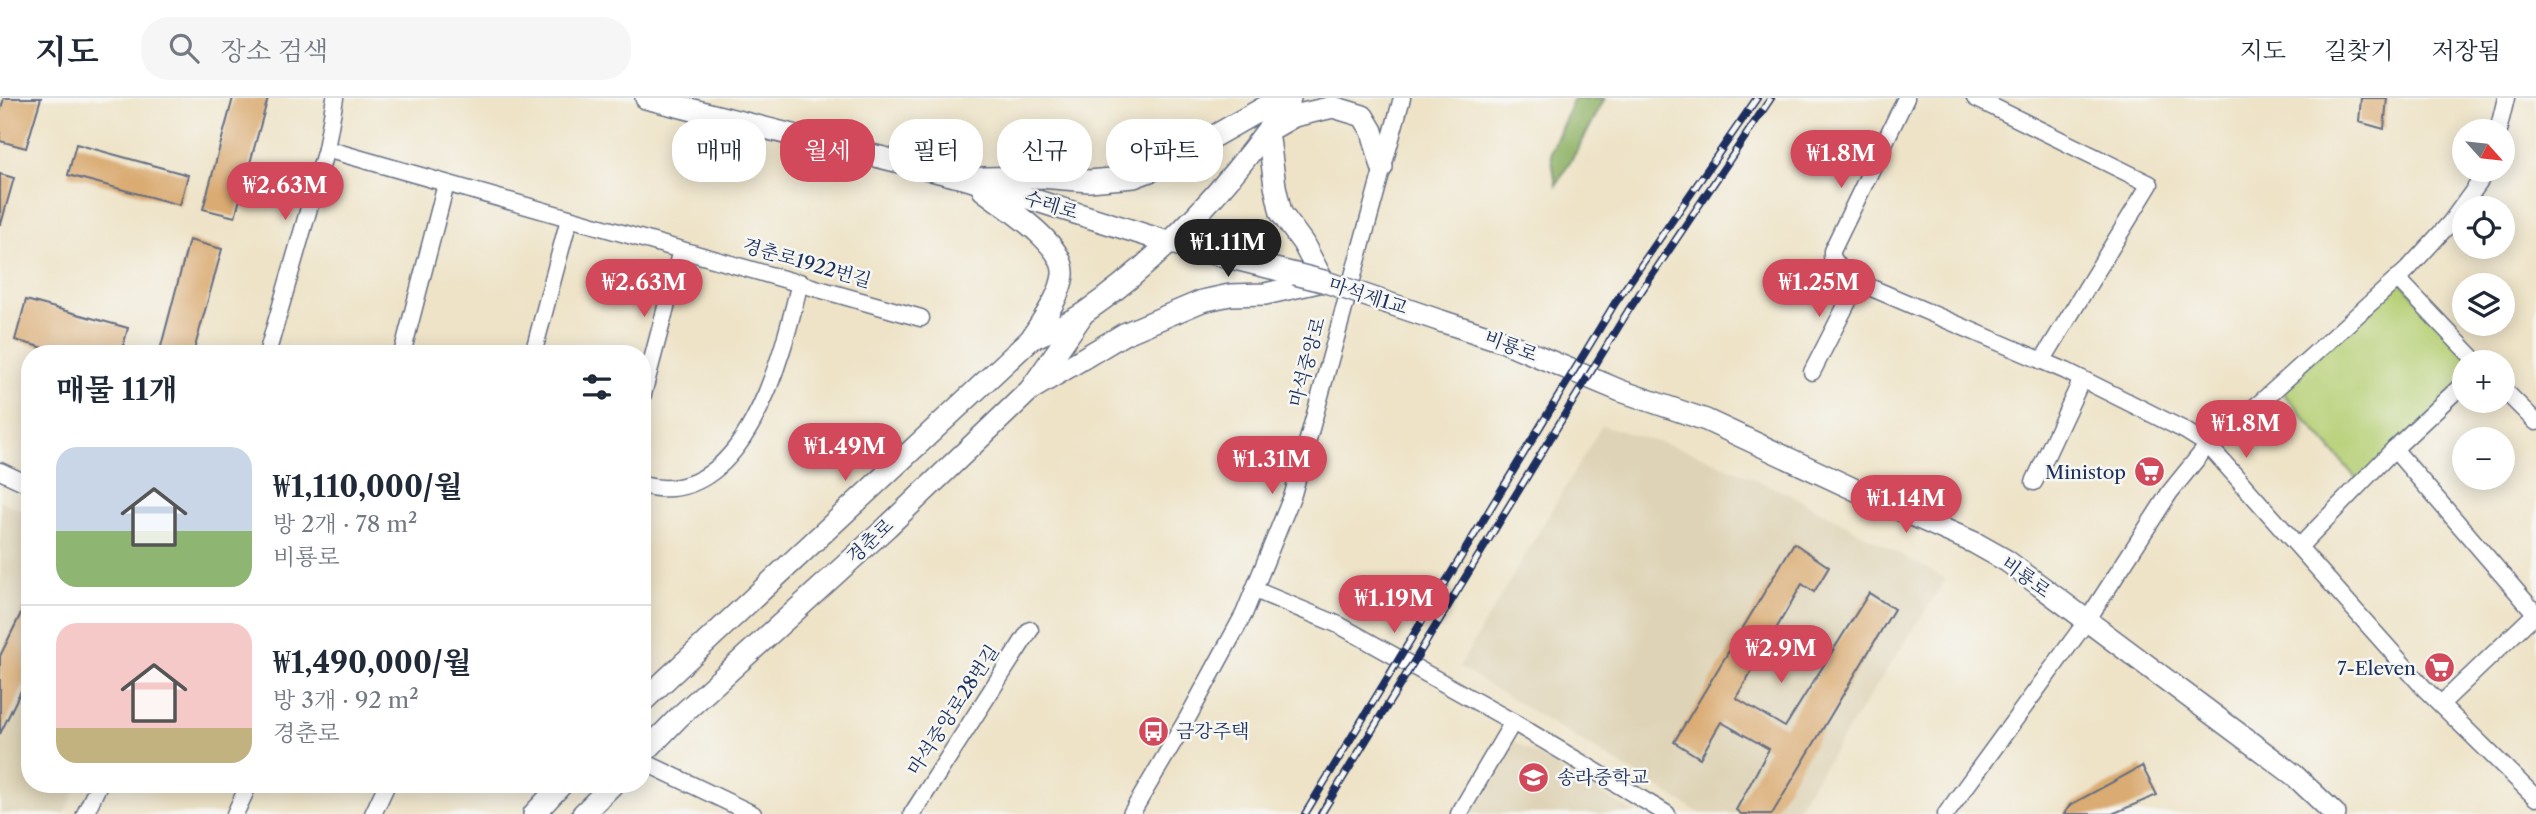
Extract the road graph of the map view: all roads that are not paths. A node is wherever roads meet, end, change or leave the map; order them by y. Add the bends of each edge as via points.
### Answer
1 (335, 98) edge
2 (646, 98) edge
3 (1282, 98) edge
4 (1290, 98) edge
5 (1402, 98) edge
6 (1906, 98) edge
7 (1975, 98) edge
8 (2506, 98) edge
9 (2501, 119) edge
10 (1268, 131) junction
11 (326, 149) junction
12 (889, 159) edge
13 (1382, 167) junction
14 (983, 179) edge
15 (971, 182) edge
16 (977, 182) edge
17 (2479, 182) edge
18 (446, 184) junction
19 (569, 219) junction
20 (1171, 243) junction
21 (681, 250) junction
22 (2397, 278) junction
23 (1323, 281) junction
24 (800, 282) junction
25 (1858, 282) junction
26 (1082, 314) junction
27 (921, 318) dead end
28 (1441, 321) joint
29 (1031, 339) junction
30 (270, 345) edge
31 (403, 345) edge
32 (535, 345) edge
33 (2466, 350) edge
34 (2042, 361) junction
35 (651, 364) edge
36 (1812, 372) dead end
37 (2082, 379) junction
38 (1030, 390) junction
39 (2452, 394) edge
40 (2515, 401) edge
41 (2536, 422) edge
42 (2208, 445) junction
43 (2394, 449) junction
44 (0, 471) edge
45 (21, 481) edge
46 (2034, 482) dead end
47 (651, 488) edge
48 (2299, 547) junction
49 (1255, 590) junction
50 (2536, 613) edge
51 (2086, 622) junction
52 (1030, 630) dead end
53 (651, 694) edge
54 (2441, 704) junction
55 (1513, 722) junction
56 (651, 746) edge
57 (651, 765) edge
58 (95, 793) edge
59 (245, 793) edge
60 (383, 793) edge
61 (554, 793) edge
62 (604, 793) edge
63 (2536, 798) edge
64 (85, 814) edge
65 (235, 814) edge
66 (373, 814) edge
67 (534, 814) edge
68 (583, 814) edge
69 (753, 814) edge
70 (912, 814) edge
71 (1131, 814) edge
72 (1459, 814) edge
73 (1667, 814) edge
74 (1946, 814) edge
75 (2335, 814) edge

1 - 11 street
2 - 12 street, 수레로
3 - 14 street via 1134,177 1090,181
4 - 10 street, 경춘로
5 - 13 street, 마석중앙로
6 - 25 street via 1832,251 1840,271
7 - 34 street via 2150,184
8 - 9 street
10 - 13 street via 1294,116 1333,107 1363,116 1373,131
10 - 20 street, 경춘로
10 - 23 street via 1281,213
11 - 18 street, 경춘로1922번길
11 - 30 street
13 - 49 street, 마석중앙로 via 1293,494
15 - 29 street via 1031,225 1053,248 1063,272 1058,293
16 - 20 street, 수레로
17 - 22 street via 2450,223
18 - 19 street, 경춘로1922번길
18 - 31 street
19 - 21 street, 경춘로1922번길
19 - 32 street
20 - 23 street, 마석제1교, bridge
20 - 26 street, 경춘로
21 - 24 street, 경춘로1922번길
21 - 35 street
22 - 33 street
22 - 42 street
23 - 28 street, 마석제1교, bridge
23 - 38 street via 1265,294 1230,295 1167,314
24 - 27 street, 경춘로1922번길
24 - 47 street via 786,342 740,445 703,478 677,488
25 - 34 street
25 - 36 street
26 - 29 street, 경춘로
26 - 38 street, 경춘로
28 - 51 street, 비룡로 via 1706,420 1975,543 2007,561
29 - 53 street, 경춘로
34 - 37 street
37 - 42 street
37 - 46 street
38 - 56 street, 경춘로
39 - 43 street
40 - 41 street
42 - 48 street
42 - 51 street via 2170,492
43 - 48 street
43 - 50 street
44 - 45 street
48 - 54 street
49 - 55 street via 1339,625
49 - 71 street, 마석중앙로
50 - 54 street
51 - 74 street
51 - 75 street, 비룡로 via 2294,775
52 - 70 street, 마석중앙로28번길
54 - 63 street
55 - 72 street
55 - 73 street
57 - 69 street
58 - 64 street
59 - 65 street
60 - 66 street
61 - 67 street
62 - 68 street

